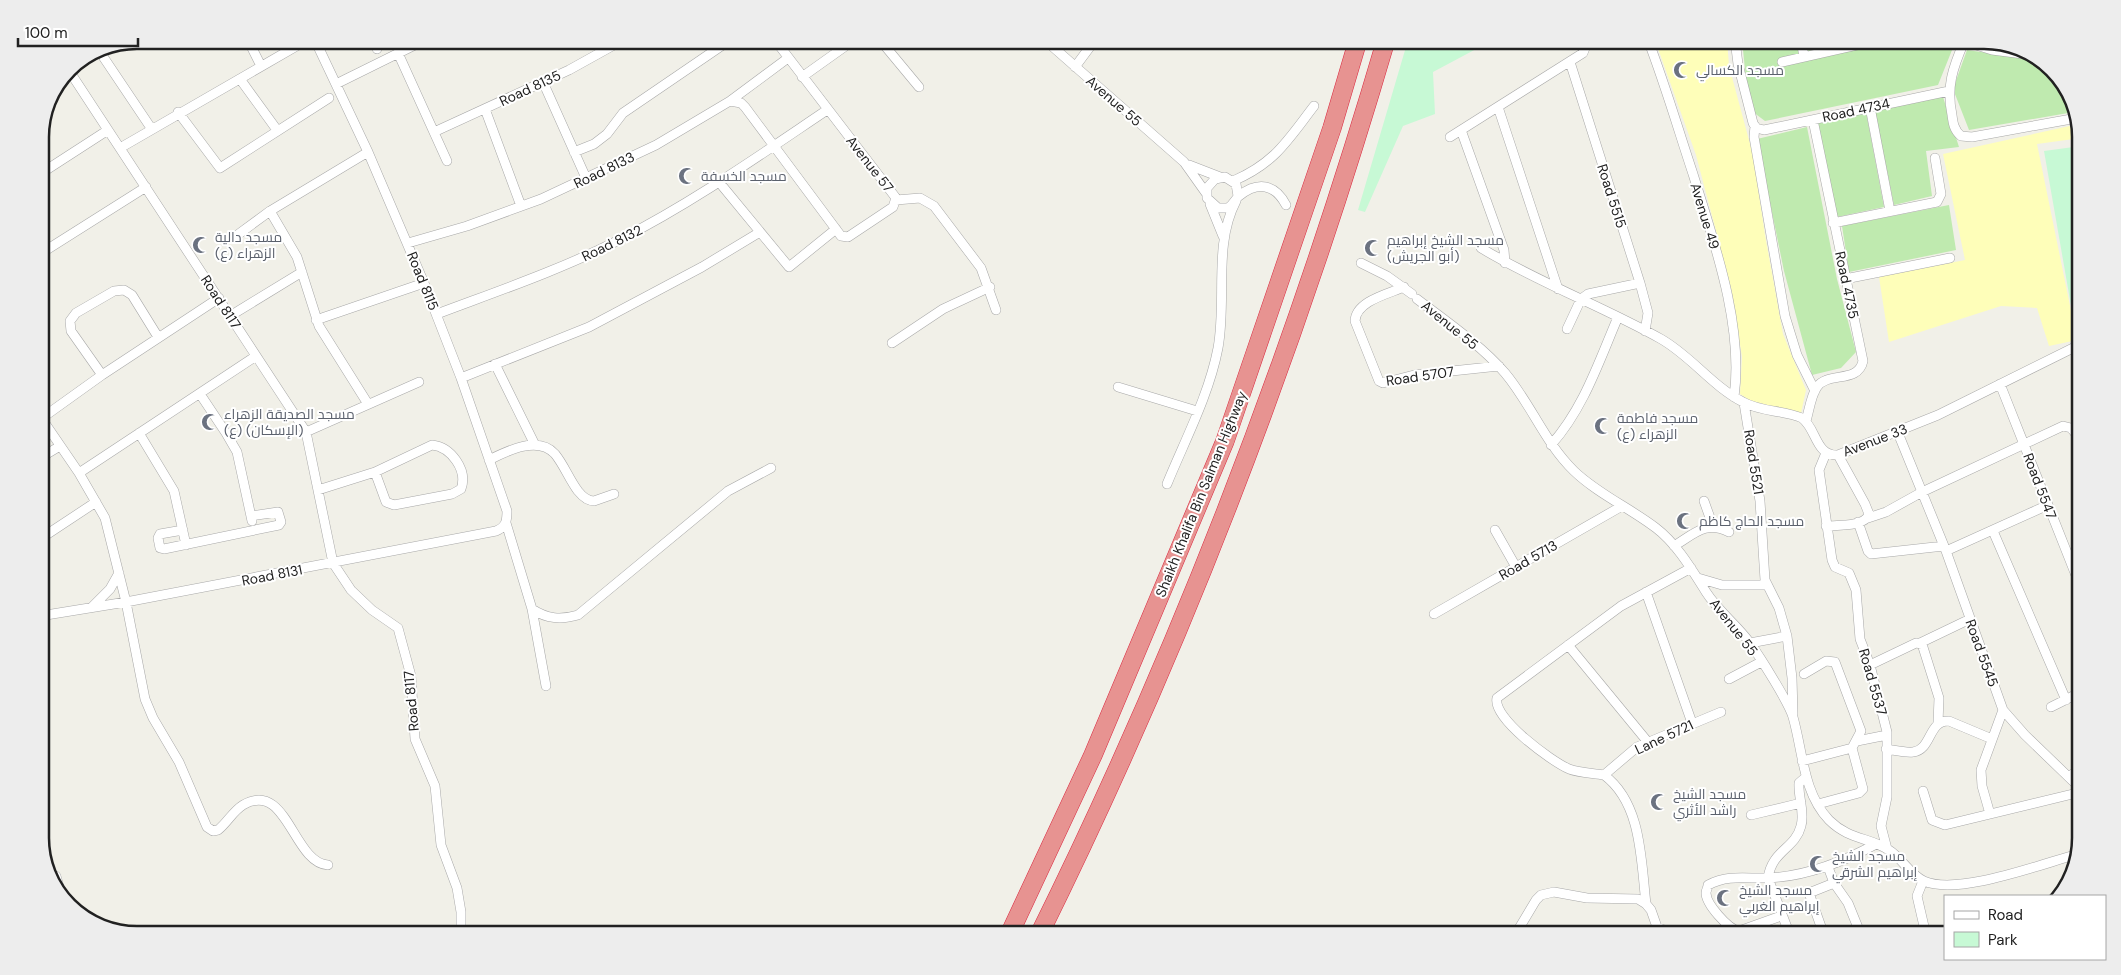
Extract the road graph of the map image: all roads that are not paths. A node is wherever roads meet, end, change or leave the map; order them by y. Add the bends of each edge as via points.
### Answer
1 (252, 49) edge
2 (290, 49) edge
3 (319, 49) edge
4 (406, 49) edge
5 (606, 49) edge
6 (717, 49) edge
7 (781, 49) edge
8 (841, 49) edge
9 (887, 49) edge
10 (1055, 49) edge
11 (1088, 49) edge
12 (1355, 49) edge
13 (1383, 49) edge
14 (1584, 49) edge
15 (1651, 49) edge
16 (1736, 49) edge
17 (1803, 49) edge
18 (1839, 49) edge
19 (1959, 49) edge
20 (1989, 49) edge
21 (2009, 52) edge
22 (398, 53) junction
23 (103, 55) edge
24 (1804, 57) junction
25 (788, 58) junction
26 (1570, 62) junction
27 (1782, 62) dead end
28 (261, 66) junction
29 (1075, 67) junction
30 (802, 76) junction
31 (72, 77) edge
32 (240, 79) junction
33 (543, 82) junction
34 (336, 84) junction
35 (919, 87) dead end
36 (1949, 91) junction
37 (330, 98) dead end
38 (730, 101) junction
39 (1314, 106) dead end
40 (1498, 107) junction
41 (1870, 107) junction
42 (485, 109) junction
43 (828, 110) junction
44 (178, 112) junction
45 (2071, 119) edge
46 (1813, 120) junction
47 (1755, 126) junction
48 (151, 128) junction
49 (108, 130) junction
50 (277, 130) junction
51 (1461, 130) junction
52 (434, 132) junction
53 (1450, 137) dead end
54 (774, 146) junction
55 (120, 148) junction
56 (368, 152) junction
57 (574, 152) junction
58 (1934, 158) dead end
59 (447, 161) dead end
60 (1184, 162) junction
61 (49, 168) edge
62 (1220, 177) junction
63 (586, 178) junction
64 (1233, 181) junction
65 (719, 182) junction
66 (146, 186) junction
67 (1206, 193) junction
68 (1237, 199) junction
69 (896, 200) junction
70 (1210, 203) junction
71 (1286, 205) dead end
72 (521, 206) junction
73 (1890, 210) junction
74 (270, 211) junction
75 (1833, 222) junction
76 (836, 229) junction
77 (760, 232) junction
78 (236, 236) dead end
79 (1223, 236) junction
80 (408, 243) junction
81 (49, 248) edge
82 (1481, 248) dead end
83 (1950, 258) dead end
84 (1505, 262) junction
85 (1361, 263) dead end
86 (302, 272) junction
87 (1845, 279) junction
88 (424, 282) junction
89 (1640, 284) junction
90 (990, 287) junction
91 (1404, 287) junction
92 (1558, 289) junction
93 (219, 298) junction
94 (1581, 299) junction
95 (996, 310) dead end
96 (437, 314) junction
97 (1615, 315) junction
98 (230, 316) junction
99 (316, 320) junction
100 (1567, 329) dead end
101 (1645, 331) junction
102 (158, 337) junction
103 (892, 343) dead end
104 (2072, 348) edge
105 (256, 356) junction
106 (495, 364) junction
107 (1499, 366) junction
108 (102, 375) junction
109 (461, 378) junction
110 (420, 382) dead end
111 (2000, 384) junction
112 (1118, 387) dead end
113 (1815, 391) junction
114 (200, 394) junction
115 (1734, 397) junction
116 (1744, 403) junction
117 (368, 404) junction
118 (49, 411) edge
119 (1197, 411) junction
120 (1806, 421) junction
121 (49, 429) edge
122 (2072, 429) edge
123 (306, 432) junction
124 (139, 433) junction
125 (1898, 433) junction
126 (2024, 443) junction
127 (535, 445) junction
128 (1552, 445) junction
129 (60, 446) junction
130 (49, 453) edge
131 (1826, 453) junction
132 (1838, 455) junction
133 (489, 460) junction
134 (771, 468) dead end
135 (375, 472) junction
136 (79, 473) junction
137 (1167, 484) dead end
138 (318, 490) junction
139 (1922, 492) junction
140 (614, 494) dead end
141 (1704, 501) dead end
142 (96, 502) junction
143 (2048, 505) junction
144 (1622, 506) junction
145 (251, 516) junction
146 (1868, 518) junction
147 (1858, 522) junction
148 (504, 526) junction
149 (1713, 526) junction
150 (1826, 526) junction
151 (254, 529) junction
152 (183, 530) junction
153 (1495, 530) dead end
154 (1992, 530) junction
155 (1729, 532) dead end
156 (49, 533) edge
157 (186, 545) junction
158 (1674, 546) junction
159 (1945, 549) junction
160 (332, 563) junction
161 (2072, 565) edge
162 (1516, 567) junction
163 (1691, 568) junction
164 (119, 573) junction
165 (1698, 578) junction
166 (1722, 585) junction
167 (1766, 585) junction
168 (1646, 592) junction
169 (1707, 593) junction
170 (126, 602) junction
171 (90, 608) junction
172 (532, 609) junction
173 (1434, 614) dead end
174 (49, 615) edge
175 (1970, 619) junction
176 (1787, 636) junction
177 (1750, 643) junction
178 (1920, 643) junction
179 (1568, 645) junction
180 (1761, 662) junction
181 (1870, 665) junction
182 (1804, 674) dead end
183 (1729, 679) dead end
184 (546, 686) dead end
185 (2072, 697) edge
186 (2066, 700) junction
187 (2051, 708) dead end
188 (2003, 710) junction
189 (1721, 712) dead end
190 (1793, 715) junction
191 (1692, 723) junction
192 (1938, 723) junction
193 (1887, 735) junction
194 (1992, 739) junction
195 (1647, 741) junction
196 (1854, 745) junction
197 (1886, 749) junction
198 (1802, 761) junction
199 (1604, 775) junction
200 (1806, 776) junction
201 (2070, 776) joint
202 (2072, 779) edge
203 (1923, 791) dead end
204 (2072, 792) edge
205 (1801, 803) junction
206 (1818, 804) junction
207 (1990, 814) junction
208 (1752, 815) dead end
209 (1876, 844) junction
210 (1887, 849) junction
211 (2071, 856) edge
212 (328, 865) dead end
213 (1828, 867) junction
214 (1768, 878) junction
215 (1923, 881) junction
216 (1834, 883) junction
217 (1646, 904) junction
218 (1781, 916) junction
219 (461, 926) edge
220 (1013, 926) edge
221 (1043, 926) edge
222 (1520, 926) edge
223 (1657, 926) edge
224 (1730, 926) edge
225 (1753, 926) edge
226 (1786, 926) edge
227 (1821, 926) edge
228 (1857, 926) edge
229 (1924, 926) edge

1 - 28 street
2 - 28 street
3 - 34 street, Road 8115
4 - 22 street
5 - 33 street, Road 8135
6 - 57 street via 624,113 594,144
7 - 25 street, Avenue 57
8 - 30 street
9 - 35 street
10 - 29 street, Avenue 55
11 - 29 street
12 - 220 highway, Shaikh Khalifa Bin Salman Highway via 1332,128 1225,441 1093,755
13 - 221 highway, Shaikh Khalifa Bin Salman Highway via 1301,308 1240,473 1118,766
14 - 26 street
15 - 115 street, Avenue 49 via 1720,266 1735,353
16 - 47 street
17 - 24 street
18 - 24 street
19 - 36 street
20 - 21 street
22 - 34 street
22 - 52 street
23 - 48 street
24 - 27 street
25 - 30 street, Avenue 57
25 - 38 street, Road 8133
26 - 40 street
26 - 89 street, Road 5515
28 - 32 street
29 - 60 street, Avenue 55
30 - 43 street, Avenue 57
31 - 49 street, Road 8117
32 - 44 street
32 - 50 street
33 - 42 street, Road 8135
33 - 57 street
34 - 56 street, Road 8115
36 - 41 street, Road 4734
36 - 45 street via 1954,127 1966,138
37 - 50 street
38 - 54 street via 745,107
38 - 63 street, Road 8133 via 656,145
39 - 64 street via 1266,164
40 - 51 street
40 - 92 street
41 - 46 street, Road 4734
41 - 73 street
42 - 52 street, Road 8135
42 - 72 street
43 - 54 street, Road 8132
43 - 69 street, Avenue 57
44 - 48 street
44 - 50 street via 220,168
46 - 47 street, Road 4734 via 1764,130
46 - 75 street, Road 4735
47 - 113 street via 1754,137 1785,316 1797,355
48 - 55 street
49 - 55 street, Road 8117
49 - 61 street
51 - 53 street
51 - 84 street via 1504,250
52 - 59 street
54 - 65 street, Road 8132
54 - 76 street
55 - 66 street, Road 8117
56 - 74 street
56 - 80 street, Road 8115
57 - 63 street
58 - 73 street via 1940,198 1937,202
60 - 62 street, Avenue 55
60 - 67 street, Avenue 55
62 - 64 street
62 - 67 street via 1210,183
63 - 72 street, Road 8133
64 - 68 street via 1238,188
65 - 77 street
65 - 96 street, Road 8132 via 648,225 592,253
66 - 81 street
66 - 93 street, Road 8117
67 - 70 street
68 - 70 street via 1223,209
68 - 71 street via 1266,186 1278,192
68 - 79 street
69 - 76 street, Avenue 57 via 893,207 844,238
69 - 90 street via 920,198 934,206 976,259
70 - 79 street
72 - 80 street, Road 8133
73 - 75 street
74 - 78 street
74 - 86 street
75 - 87 street, Road 4735
76 - 77 street via 789,268
77 - 106 street via 596,324
79 - 119 street via 1220,336 1210,379
80 - 88 street, Road 8115
82 - 84 street
83 - 87 street
84 - 92 street
85 - 91 street, Avenue 55
86 - 98 street
86 - 99 street
87 - 113 street, Road 4735 via 1863,357 1862,366 1853,374 1821,383
88 - 96 street, Road 8115
88 - 99 street
89 - 94 street via 1595,291
89 - 101 street, Road 5515 via 1648,313
90 - 95 street
90 - 103 street via 943,309
91 - 107 street, Avenue 55
91 - 107 street, Road 5707 via 1364,306 1356,314 1355,321 1379,381
92 - 94 street
93 - 98 street, Road 8117
93 - 102 street
94 - 97 street
94 - 100 street
96 - 109 street, Road 8115
97 - 101 street
97 - 128 street via 1580,407
98 - 105 street, Road 8117
99 - 117 street
101 - 115 street via 1671,346
102 - 108 street
102 - 108 street via 132,296 124,290 114,290 76,313 70,321 71,331
104 - 111 street, Avenue 33
105 - 114 street
105 - 123 street, Road 8117
106 - 109 street
106 - 127 street
107 - 128 street, Avenue 55
108 - 118 street
109 - 133 street, Road 8115
110 - 117 street
111 - 125 street, Avenue 33
111 - 126 street, Road 5547
112 - 119 street
113 - 120 street
114 - 124 street
114 - 145 street via 237,452
115 - 116 street
116 - 120 street
116 - 167 street, Road 5521 via 1760,501
117 - 123 street
119 - 137 street
120 - 131 street, Avenue 33
121 - 129 street
122 - 126 street via 2063,426
123 - 138 street, Road 8117
124 - 136 street
124 - 152 street via 170,481
125 - 132 street, Avenue 33
125 - 139 street, Road 5545
126 - 139 street
126 - 143 street, Road 5547
127 - 133 street via 508,450
127 - 140 street via 554,453 586,499 594,501
128 - 144 street, Avenue 55 via 1575,472
129 - 130 street
129 - 136 street
131 - 132 street, Avenue 33
131 - 150 street, Road 5537 via 1819,470
132 - 146 street via 1866,504
133 - 148 street, Road 8115 via 507,511
134 - 172 street via 728,491 578,615 554,619
135 - 135 street via 384,500 392,505 457,493 463,484 456,461 439,446 425,446
135 - 138 street
136 - 142 street
138 - 160 street, Road 8117
139 - 146 street
139 - 159 street, Road 5545
141 - 149 street
142 - 156 street
142 - 164 street via 105,518
143 - 154 street
143 - 161 street, Road 5547
144 - 158 street, Avenue 55 via 1658,529
144 - 162 street, Road 5713
145 - 151 street
145 - 151 street via 277,511 281,515 279,525
146 - 147 street
147 - 150 street
147 - 159 street via 1872,554
148 - 160 street, Road 8131
148 - 172 street, Road 8115
149 - 155 street
149 - 158 street via 1703,528
150 - 181 street, Road 5537 via 1834,565 1849,573 1856,590 1860,636
151 - 157 street
152 - 157 street
152 - 157 street via 160,534 159,546 162,550
153 - 162 street
154 - 159 street
154 - 186 street
158 - 163 street, Avenue 55
159 - 175 street, Road 5545
160 - 170 street, Road 8131
160 - 219 street, Road 8117 via 351,590 398,628 411,676 415,739 435,786 441,845 457,888
162 - 173 street, Road 5713
163 - 165 street, Avenue 55
163 - 168 street
164 - 170 street
164 - 171 street via 110,590
165 - 166 street
165 - 169 street, Avenue 55
166 - 167 street
166 - 169 street
167 - 176 street, Road 5521 via 1779,608
168 - 179 street
168 - 191 street
169 - 177 street, Avenue 55
170 - 171 street, Road 8131
170 - 212 street via 145,699 179,762 207,828 218,830 242,806 264,800 276,808 314,860
171 - 174 street, Road 8131
172 - 184 street, Road 8115
175 - 178 street
175 - 188 street, Road 5545
176 - 177 street
176 - 190 street, Road 5521
177 - 180 street, Avenue 55
178 - 181 street
178 - 192 street via 1939,698
179 - 195 street
179 - 199 street via 1500,694 1497,706 1523,737 1553,759 1576,771
180 - 183 street
180 - 190 street, Avenue 55
181 - 193 street, Road 5537
182 - 196 street via 1826,661 1835,662 1860,727
185 - 186 street
186 - 187 street
188 - 194 street
188 - 201 street, Road 5545
189 - 191 street, Lane 5721
190 - 198 street, Avenue 55
191 - 195 street, Lane 5721
192 - 194 street via 1949,721
192 - 197 street via 1918,751
193 - 196 street
193 - 197 street, Road 5537
194 - 207 street via 1980,778
195 - 199 street, Lane 5721
196 - 198 street
196 - 206 street via 1863,789 1859,793
197 - 210 street, Road 5537 via 1888,797 1881,826
198 - 200 street, Avenue 55
199 - 217 street via 1611,780 1633,815
200 - 205 street via 1799,783
200 - 206 street, Avenue 55
201 - 202 street, Road 5545
203 - 207 street via 1930,816 1940,825
204 - 207 street
205 - 208 street
205 - 214 street via 1799,833 1776,856
206 - 209 street, Avenue 55 via 1838,828
209 - 210 street, Avenue 55
209 - 213 street
210 - 215 street, Avenue 55
211 - 215 street via 1972,883 1949,886
213 - 214 street
213 - 216 street
214 - 218 street
214 - 224 street via 1730,877 1708,885 1706,893 1710,903
215 - 229 street via 1917,896
216 - 227 street via 1809,893
216 - 228 street via 1848,903
217 - 222 street via 1632,898 1587,898 1548,893 1531,906
217 - 223 street
218 - 225 street
218 - 226 street

